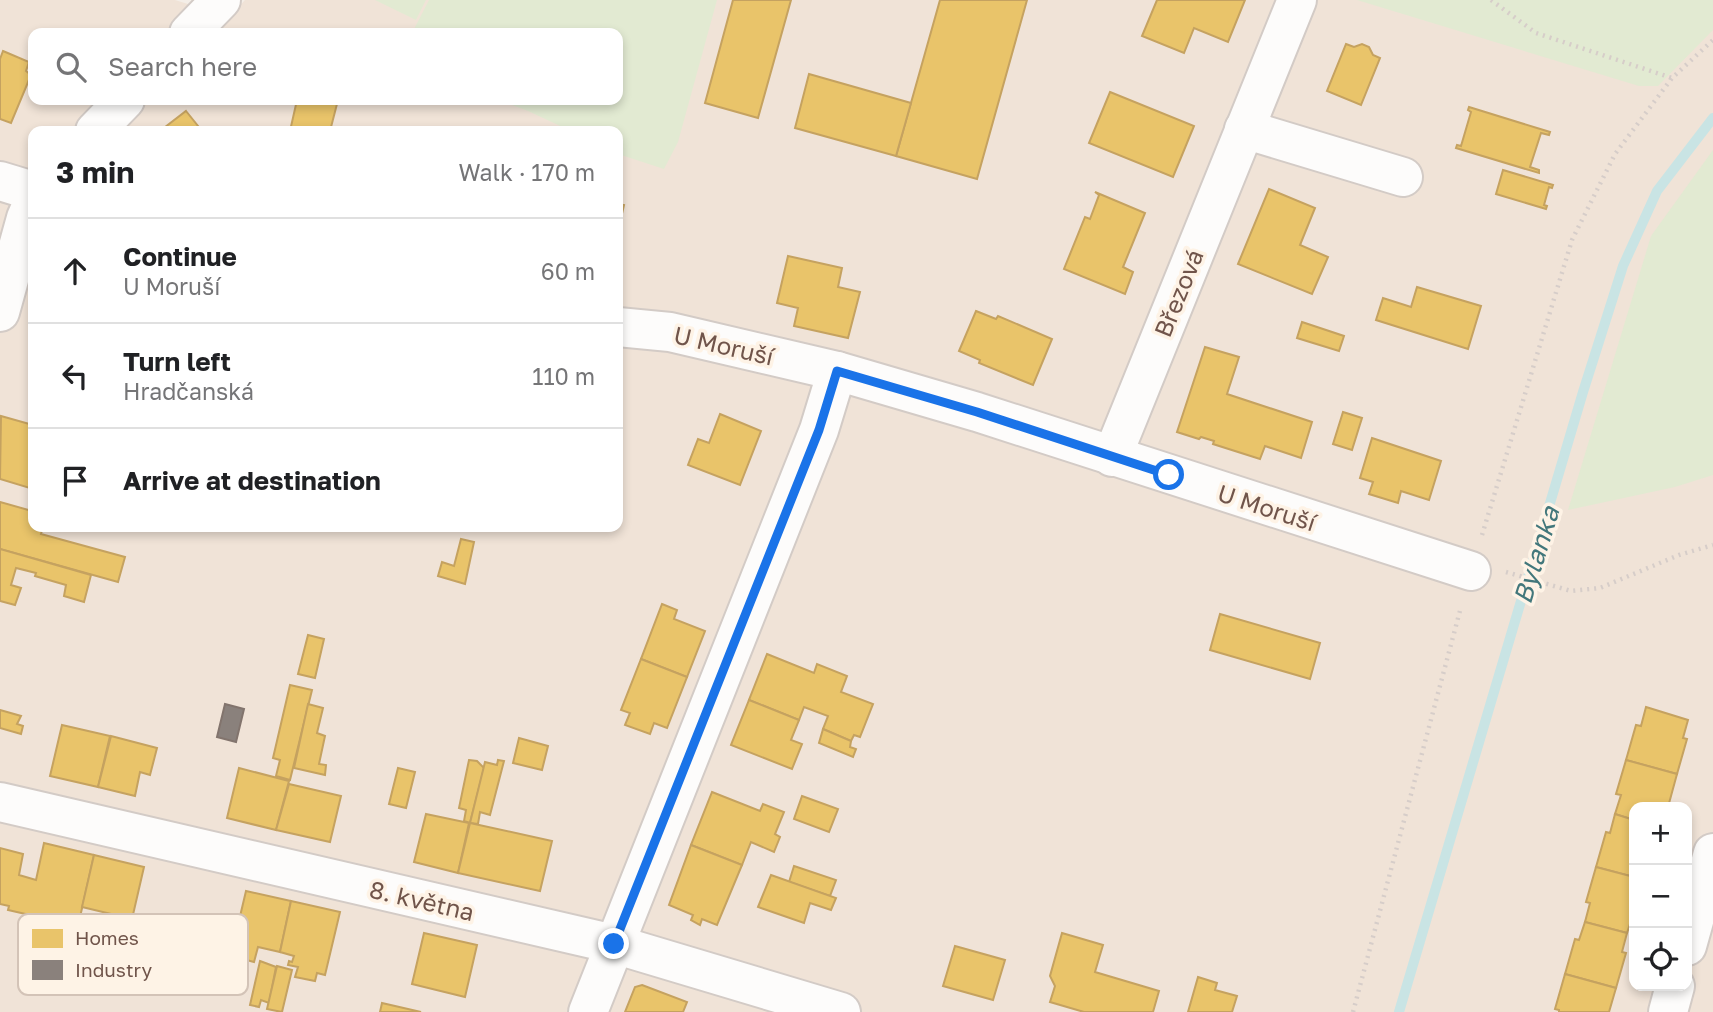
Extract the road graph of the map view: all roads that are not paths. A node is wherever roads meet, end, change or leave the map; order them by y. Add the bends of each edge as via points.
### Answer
1 (221, 0) edge
2 (1297, 0) edge
3 (194, 28) edge
4 (120, 105) edge
5 (99, 126) edge
6 (1244, 129) junction
7 (1404, 177) dead end
8 (0, 181) edge
9 (28, 189) edge
10 (28, 213) edge
11 (0, 312) edge
12 (623, 327) edge
13 (837, 371) junction
14 (1112, 457) junction
15 (1483, 570) road end
16 (0, 802) edge
17 (1713, 853) edge
18 (1692, 928) edge
19 (614, 944) junction
20 (1674, 991) edge
21 (588, 1012) edge
22 (841, 1012) edge
23 (1668, 1012) edge

1 - 3 street
2 - 6 street, Březová
4 - 5 street
6 - 7 street
6 - 14 street, Březová
8 - 9 street
10 - 11 street
12 - 13 street, U Moruší via 670,332
13 - 14 street, U Moruší
13 - 19 street via 819,430
14 - 15 street, U Moruší
16 - 19 street, 8. května
17 - 18 street
19 - 21 street
19 - 22 street, 8. května
20 - 23 street

